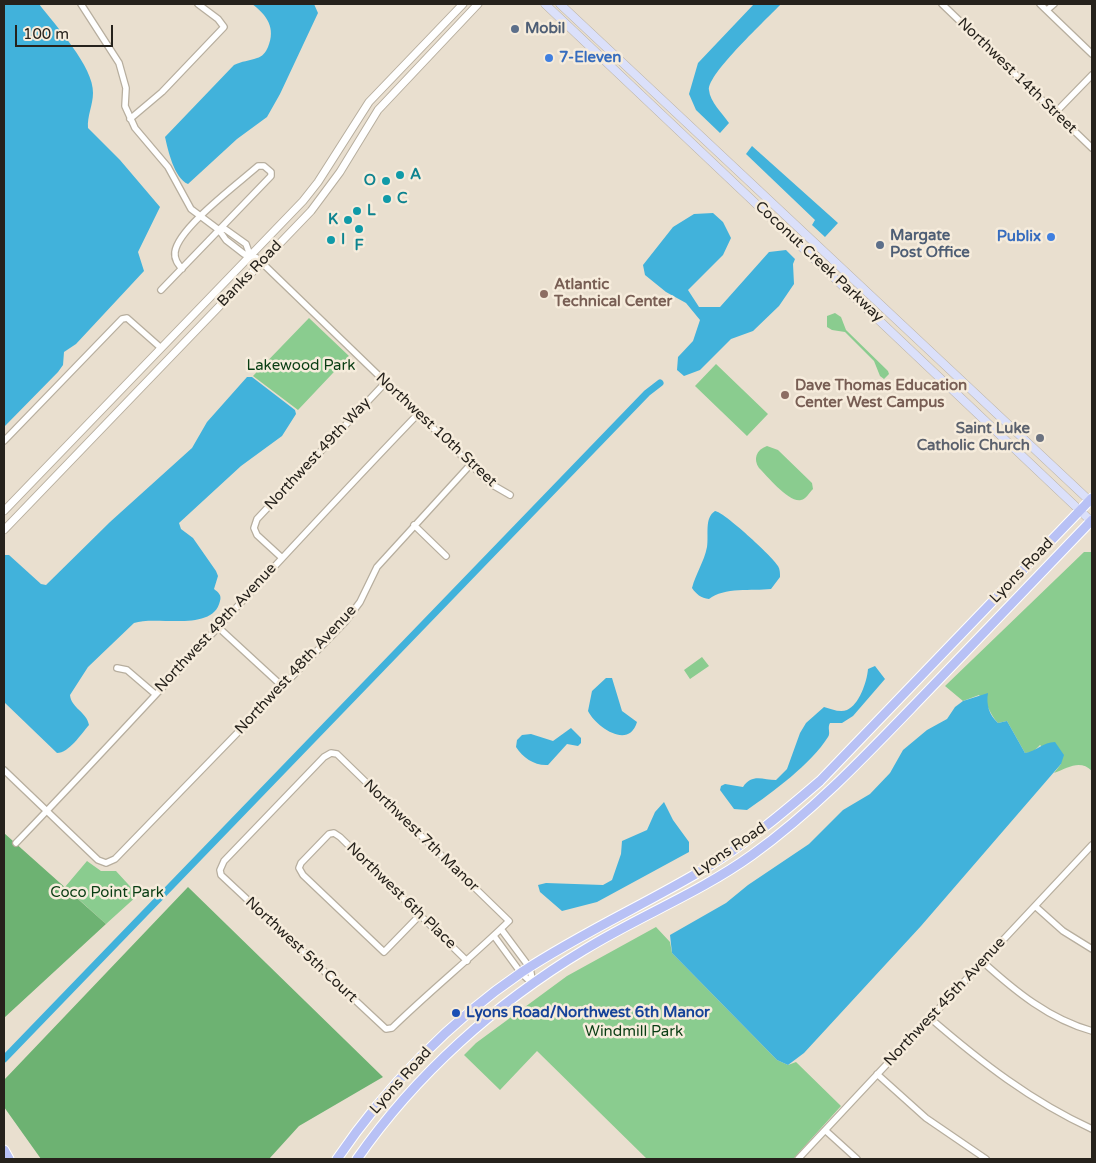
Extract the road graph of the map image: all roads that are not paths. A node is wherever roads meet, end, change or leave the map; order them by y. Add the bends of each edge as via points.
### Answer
1 (81, 4) edge
2 (198, 4) edge
3 (463, 4) edge
4 (478, 4) edge
5 (544, 4) edge
6 (560, 4) edge
7 (942, 4) edge
8 (1040, 4) edge
9 (1054, 4) edge
10 (1047, 10) junction
11 (1092, 54) edge
12 (1092, 75) edge
13 (1055, 113) junction
14 (130, 119) junction
15 (1092, 148) edge
16 (201, 216) junction
17 (219, 230) junction
18 (256, 259) junction
19 (182, 269) junction
20 (161, 290) dead end
21 (161, 348) junction
22 (385, 383) junction
23 (418, 414) junction
24 (4, 441) edge
25 (471, 464) junction
26 (510, 495) dead end
27 (1091, 501) edge
28 (4, 511) edge
29 (1080, 511) junction
30 (1092, 521) edge
31 (414, 525) junction
32 (4, 530) edge
33 (446, 556) dead end
34 (281, 558) junction
35 (219, 628) junction
36 (117, 668) dead end
37 (282, 686) junction
38 (155, 694) junction
39 (4, 770) edge
40 (47, 811) junction
41 (16, 843) dead end
42 (1091, 849) edge
43 (220, 870) joint
44 (1035, 906) junction
45 (420, 915) junction
46 (501, 929) junction
47 (494, 936) junction
48 (1092, 949) edge
49 (467, 961) junction
50 (983, 962) junction
51 (530, 968) junction
52 (521, 973) junction
53 (533, 984) junction
54 (930, 1018) junction
55 (1092, 1031) edge
56 (878, 1074) junction
57 (1092, 1129) edge
58 (825, 1130) junction
59 (4, 1150) edge
60 (337, 1158) edge
61 (9, 1159) edge
62 (357, 1159) edge
63 (798, 1159) edge
64 (857, 1159) edge
65 (986, 1159) edge

1 - 14 street, Banks Road via 119,63
2 - 14 street via 224,27 162,92
3 - 18 street, Banks Road via 376,95 356,120 313,189
4 - 18 street, Banks Road via 389,96 363,130 326,192
5 - 29 main road, Coconut Creek Parkway
6 - 27 main road, Coconut Creek Parkway
7 - 13 street, Northwest 14th Street
8 - 10 street
9 - 10 street
10 - 11 street
12 - 13 street
13 - 15 street, Northwest 14th Street
14 - 16 street, Banks Road via 168,167 191,209
16 - 17 street, Banks Road
16 - 17 street via 258,166 264,166 272,176
16 - 19 street via 189,225 175,250 175,259
17 - 18 street, Banks Road via 225,229 246,244
17 - 19 street
18 - 21 street, Banks Road
18 - 22 street, Northwest 10th Street
18 - 32 street, Banks Road
19 - 20 street
21 - 24 street via 127,318 122,319
21 - 28 street, Banks Road
22 - 23 street, Northwest 10th Street
22 - 34 street, Northwest 49th Way via 257,519 254,528 257,535
23 - 25 street, Northwest 10th Street
23 - 34 street, Northwest 49th Avenue
25 - 26 street, Northwest 10th Street via 491,484
25 - 31 street, Northwest 48th Avenue
27 - 29 main road, Lyons Road
29 - 30 main road, Coconut Creek Parkway
29 - 51 main road, Lyons Road via 853,748 790,807 706,867 581,935
30 - 53 main road, Lyons Road via 863,759 794,823 711,882 584,950
31 - 33 street
31 - 37 street, Northwest 48th Avenue via 377,567 360,602 345,622
34 - 35 street, Northwest 49th Avenue
35 - 37 street
35 - 38 street, Northwest 49th Avenue
36 - 38 street via 127,670
37 - 40 street, Northwest 48th Avenue via 115,859 106,863 98,860
38 - 40 street, Northwest 49th Avenue
39 - 40 street
40 - 41 street, Northwest 49th Avenue
42 - 44 street, Northwest 45th Avenue
43 - 46 street, Northwest 7th Manor via 224,860 324,757 337,754 509,921
43 - 49 street, Northwest 5th Court via 221,875 386,1029 392,1028 436,985
44 - 48 street via 1063,931
44 - 50 street, Northwest 45th Avenue
45 - 45 street, Northwest 6th Place via 334,833 329,834 301,863 299,868 303,875 384,952
45 - 49 street, Northwest 6th Place
46 - 47 street
46 - 51 street
47 - 49 street
47 - 52 street
50 - 54 street, Northwest 45th Avenue
50 - 55 street via 1018,993 1050,1014
51 - 52 main road, Lyons Road
51 - 53 street
52 - 53 street
52 - 60 main road, Lyons Road via 472,1011 416,1062
53 - 62 main road, Lyons Road via 444,1057 402,1102
54 - 56 street, Northwest 45th Avenue
54 - 57 street via 1006,1080 1043,1105
56 - 58 street, Northwest 45th Avenue
56 - 65 street via 926,1118
58 - 63 street, Northwest 45th Avenue
58 - 64 street
59 - 61 main road

